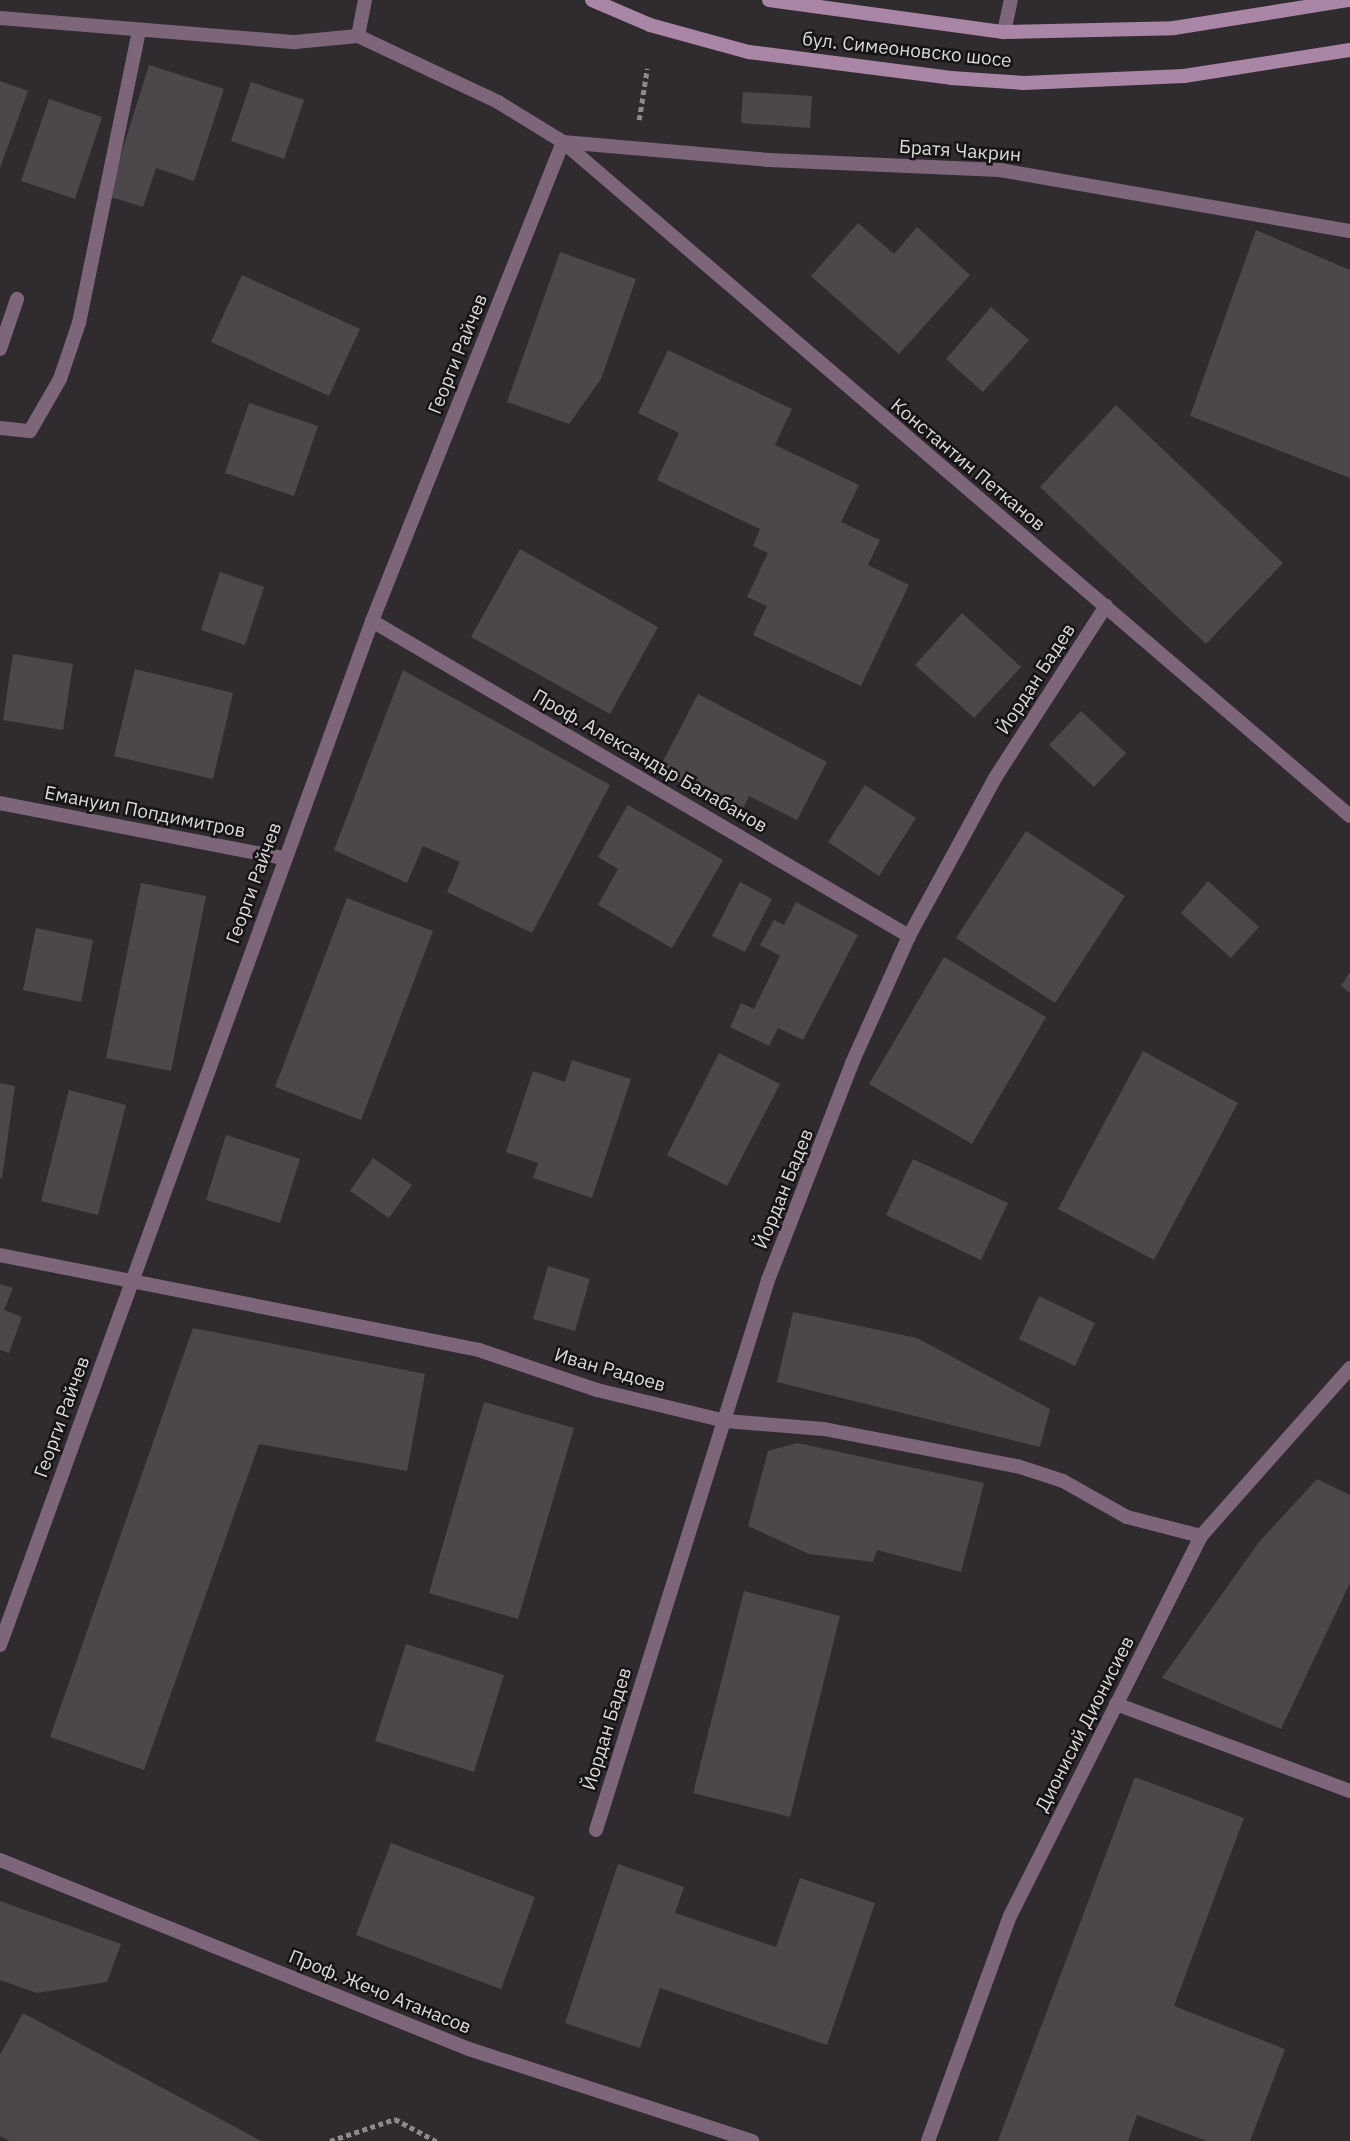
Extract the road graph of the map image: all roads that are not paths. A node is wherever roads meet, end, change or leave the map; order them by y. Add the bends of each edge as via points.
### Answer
1 (365, 0) edge
2 (592, 0) edge
3 (769, 0) edge
4 (1012, 0) edge
5 (1348, 0) edge
6 (0, 18) edge
7 (139, 31) junction
8 (1004, 32) junction
9 (358, 36) junction
10 (1350, 50) edge
11 (563, 142) junction
12 (1350, 231) edge
13 (18, 299) dead end
14 (0, 349) edge
15 (0, 428) edge
16 (1106, 606) junction
17 (372, 621) junction
18 (0, 803) edge
19 (1350, 816) edge
20 (283, 858) junction
21 (909, 936) junction
22 (0, 1255) edge
23 (131, 1283) junction
24 (1350, 1368) edge
25 (725, 1421) junction
26 (1201, 1536) junction
27 (0, 1644) edge
28 (1116, 1704) junction
29 (1350, 1791) edge
30 (596, 1830) dead end
31 (0, 1860) edge
32 (752, 2141) edge
33 (928, 2141) edge

1 - 9 street
2 - 10 main road, бул. Симеоновско шосе via 650,25 749,52 1024,83 1184,76
3 - 8 main road, бул. Симеоновско шосе
4 - 8 street
5 - 8 main road, бул. Симеоновско шосе via 1174,28
6 - 7 street
7 - 9 street via 295,42
7 - 15 street via 79,323 60,379 30,431
9 - 11 street, Константин Петканов via 498,102
11 - 12 street, Братя Чакрин via 1000,170
11 - 16 street, Константин Петканов
11 - 17 street, Георги Райчев
13 - 14 street
16 - 19 street, Константин Петканов
16 - 21 street, Йордан Бадев via 995,778
17 - 20 street, Георги Райчев
17 - 21 street, Проф. Александър Балабанов
18 - 20 street, Емануил Попдимитров
20 - 23 street, Георги Райчев
21 - 25 street, Йордан Бадев via 768,1280
22 - 23 street, Иван Радоев
23 - 25 street, Иван Радоев via 479,1350 597,1390
23 - 27 street, Георги Райчев
24 - 26 street, Дионисий Дионисиев
25 - 26 street, Иван Радоев via 824,1429 1017,1466 1063,1481 1127,1517
25 - 30 street, Йордан Бадев
26 - 28 street, Дионисий Дионисиев
28 - 29 street
28 - 33 street, Дионисий Дионисиев via 1010,1916
31 - 32 street, Проф. Жечо Атанасов via 470,2049

